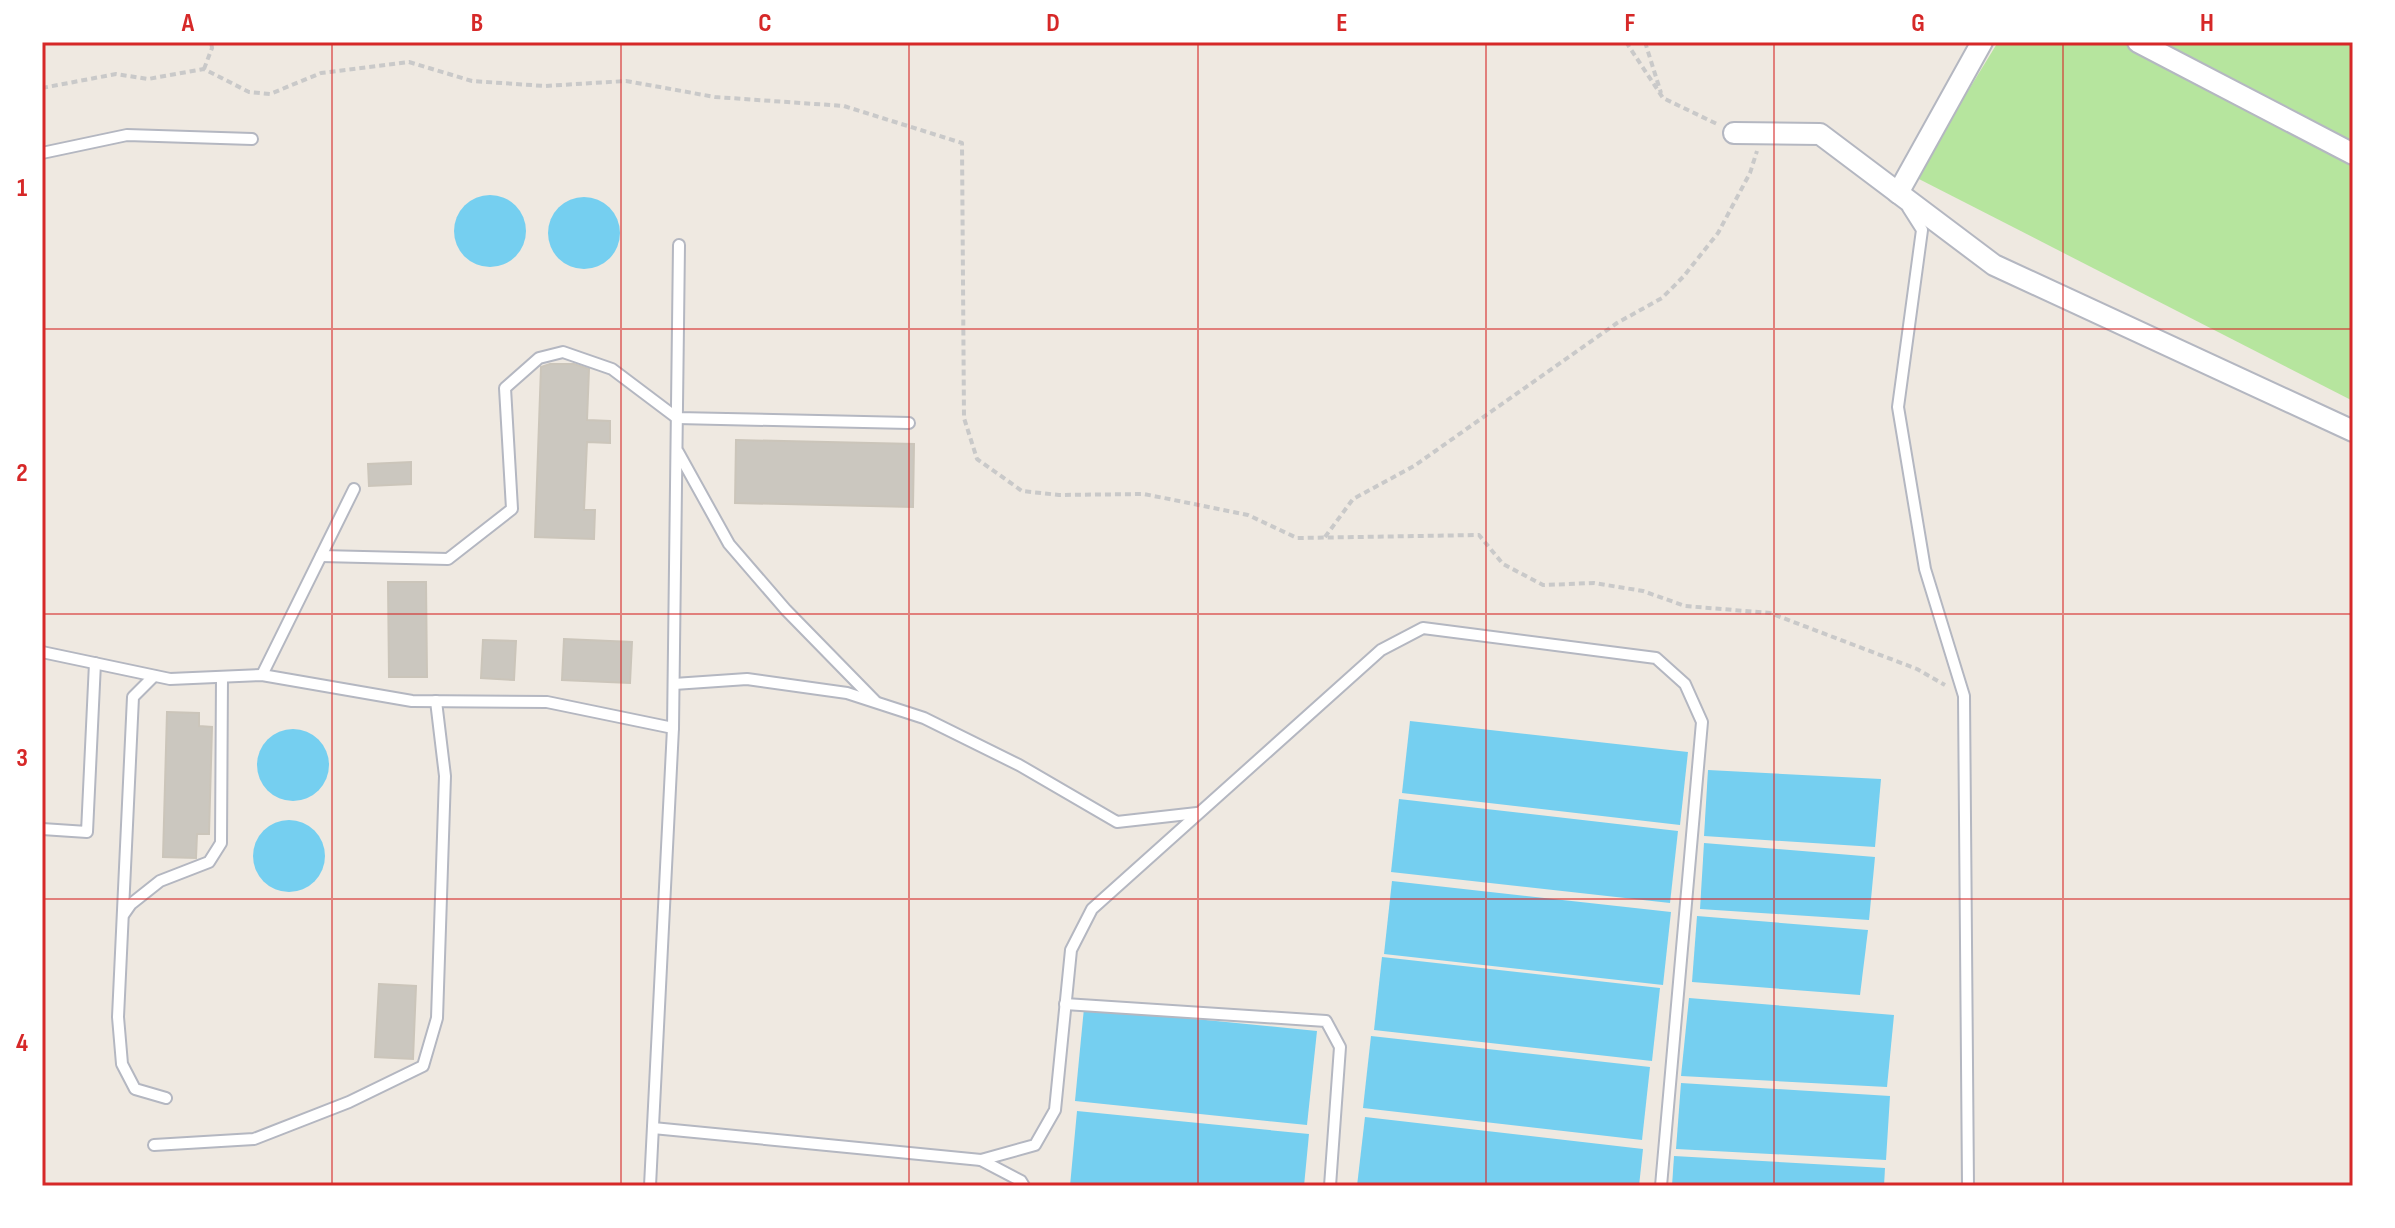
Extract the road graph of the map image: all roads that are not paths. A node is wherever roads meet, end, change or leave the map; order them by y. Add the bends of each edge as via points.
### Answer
1 (1982, 42) edge
2 (2138, 42) edge
3 (1734, 133) road end
4 (252, 139) dead end
5 (42, 153) edge
6 (2353, 154) edge
7 (1898, 193) junction
8 (679, 245) dead end
9 (677, 418) junction
10 (909, 423) dead end
11 (2353, 431) edge
12 (676, 448) junction
13 (354, 489) dead end
14 (321, 556) junction
15 (42, 652) edge
16 (95, 663) junction
17 (262, 675) junction
18 (154, 676) junction
19 (222, 677) junction
20 (674, 684) junction
21 (436, 701) junction
22 (876, 703) junction
23 (673, 728) junction
24 (1199, 813) junction
25 (42, 829) edge
26 (123, 916) junction
27 (1065, 1004) junction
28 (166, 1098) dead end
29 (653, 1128) junction
30 (154, 1145) dead end
31 (981, 1160) junction
32 (650, 1186) edge
33 (1024, 1186) edge
34 (1330, 1186) edge
35 (1661, 1186) edge
36 (1968, 1186) edge

1 - 7 street
2 - 6 street
3 - 7 street via 1820,134
4 - 5 lane via 127,135
7 - 11 street via 1994,265
7 - 36 lane via 1922,230 1898,407 1925,569 1964,696
8 - 9 lane
9 - 10 lane
9 - 12 lane
9 - 14 lane via 612,369 563,352 539,358 505,388 512,509 448,559
12 - 20 lane
12 - 22 lane via 729,544
13 - 14 lane
14 - 17 lane
15 - 16 lane
16 - 18 lane
16 - 25 lane via 87,832
17 - 19 lane
17 - 21 lane
18 - 19 lane
18 - 26 lane via 133,697
19 - 26 lane via 221,843 209,862 160,881
20 - 22 lane via 747,679 847,693
20 - 23 lane
21 - 23 lane via 547,702
21 - 30 lane via 445,776 437,1018 423,1066 254,1139
22 - 24 lane via 924,718 1117,822
23 - 29 lane
24 - 27 lane via 1092,909 1071,950
24 - 35 lane via 1381,650 1423,628 1656,658 1685,684 1702,722
26 - 28 lane via 118,1017 122,1064 135,1089
27 - 31 lane via 1055,1110 1035,1145
27 - 34 lane via 1326,1021 1340,1047
29 - 31 lane
29 - 32 lane
31 - 33 lane

